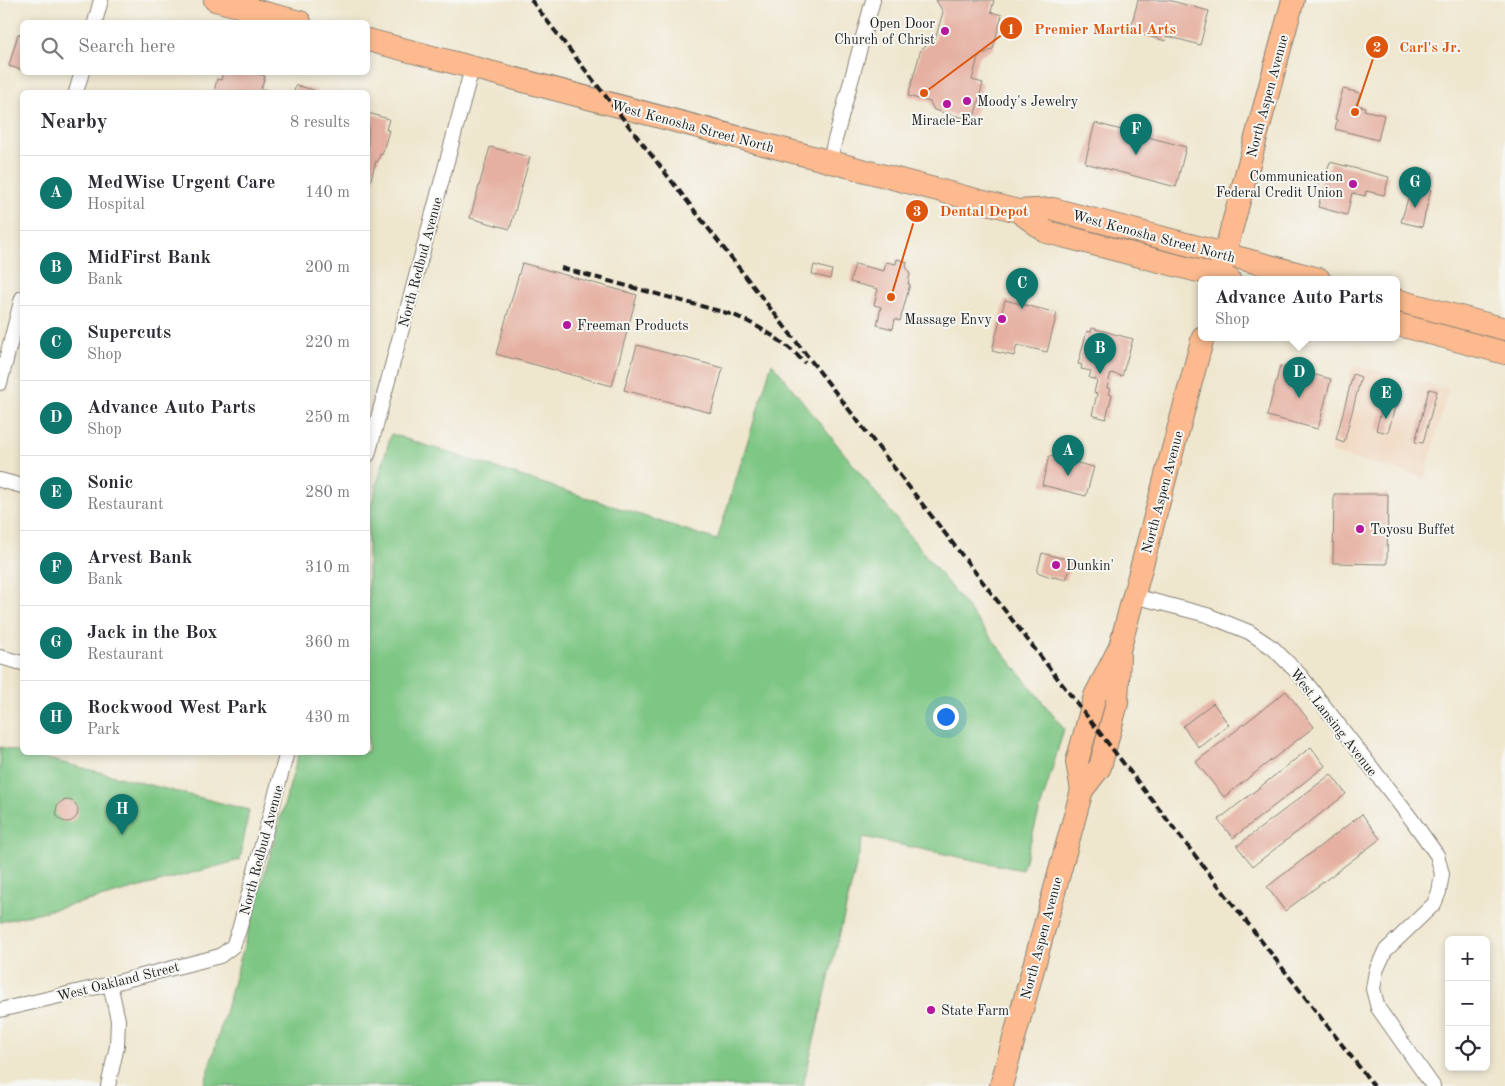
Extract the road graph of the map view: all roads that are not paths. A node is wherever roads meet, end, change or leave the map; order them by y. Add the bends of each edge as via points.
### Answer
1 (100, 0) edge
2 (215, 0) edge
3 (873, 0) edge
4 (1293, 0) edge
5 (95, 20) edge
6 (292, 20) edge
7 (370, 41) edge
8 (472, 68) junction
9 (81, 75) edge
10 (77, 90) edge
11 (829, 162) junction
12 (1018, 211) junction
13 (1225, 254) junction
14 (1214, 276) edge
15 (1222, 276) edge
16 (1308, 276) edge
17 (1400, 301) edge
18 (20, 306) edge
19 (1400, 325) edge
20 (1500, 327) edge
21 (1202, 341) edge
22 (1497, 350) edge
23 (0, 383) edge
24 (370, 448) edge
25 (0, 480) edge
26 (20, 485) edge
27 (1134, 596) junction
28 (0, 657) edge
29 (20, 662) edge
30 (286, 755) edge
31 (233, 946) joint
32 (110, 984) junction
33 (0, 1010) edge
34 (108, 1086) edge
35 (1001, 1086) edge
36 (1433, 1086) edge

1 - 5 street
2 - 6 main road
3 - 11 street
4 - 13 main road, North Aspen Avenue
7 - 8 main road, West Kenosha Street North
8 - 11 main road, West Kenosha Street North
8 - 24 street, North Redbud Avenue
9 - 10 street
11 - 12 main road, West Kenosha Street North
12 - 13 main road, West Kenosha Street North via 1053,210
12 - 14 main road, West Kenosha Street North via 1047,232
13 - 15 main road, North Aspen Avenue
13 - 16 main road, West Kenosha Street North
17 - 20 main road
18 - 23 street
19 - 22 main road
20 - 22 main road
21 - 27 main road, North Aspen Avenue
25 - 26 street
27 - 35 main road, North Aspen Avenue via 1120,647 1095,696 1077,762 1082,790
27 - 36 street, West Lansing Avenue via 1207,615 1249,632 1273,648 1301,676 1437,855 1442,874 1434,904 1385,951 1376,971 1373,989 1378,1008
28 - 29 street
30 - 31 street, North Redbud Avenue
31 - 32 street, West Oakland Street via 220,956
32 - 33 street, West Oakland Street
32 - 34 street via 118,1020 117,1046

